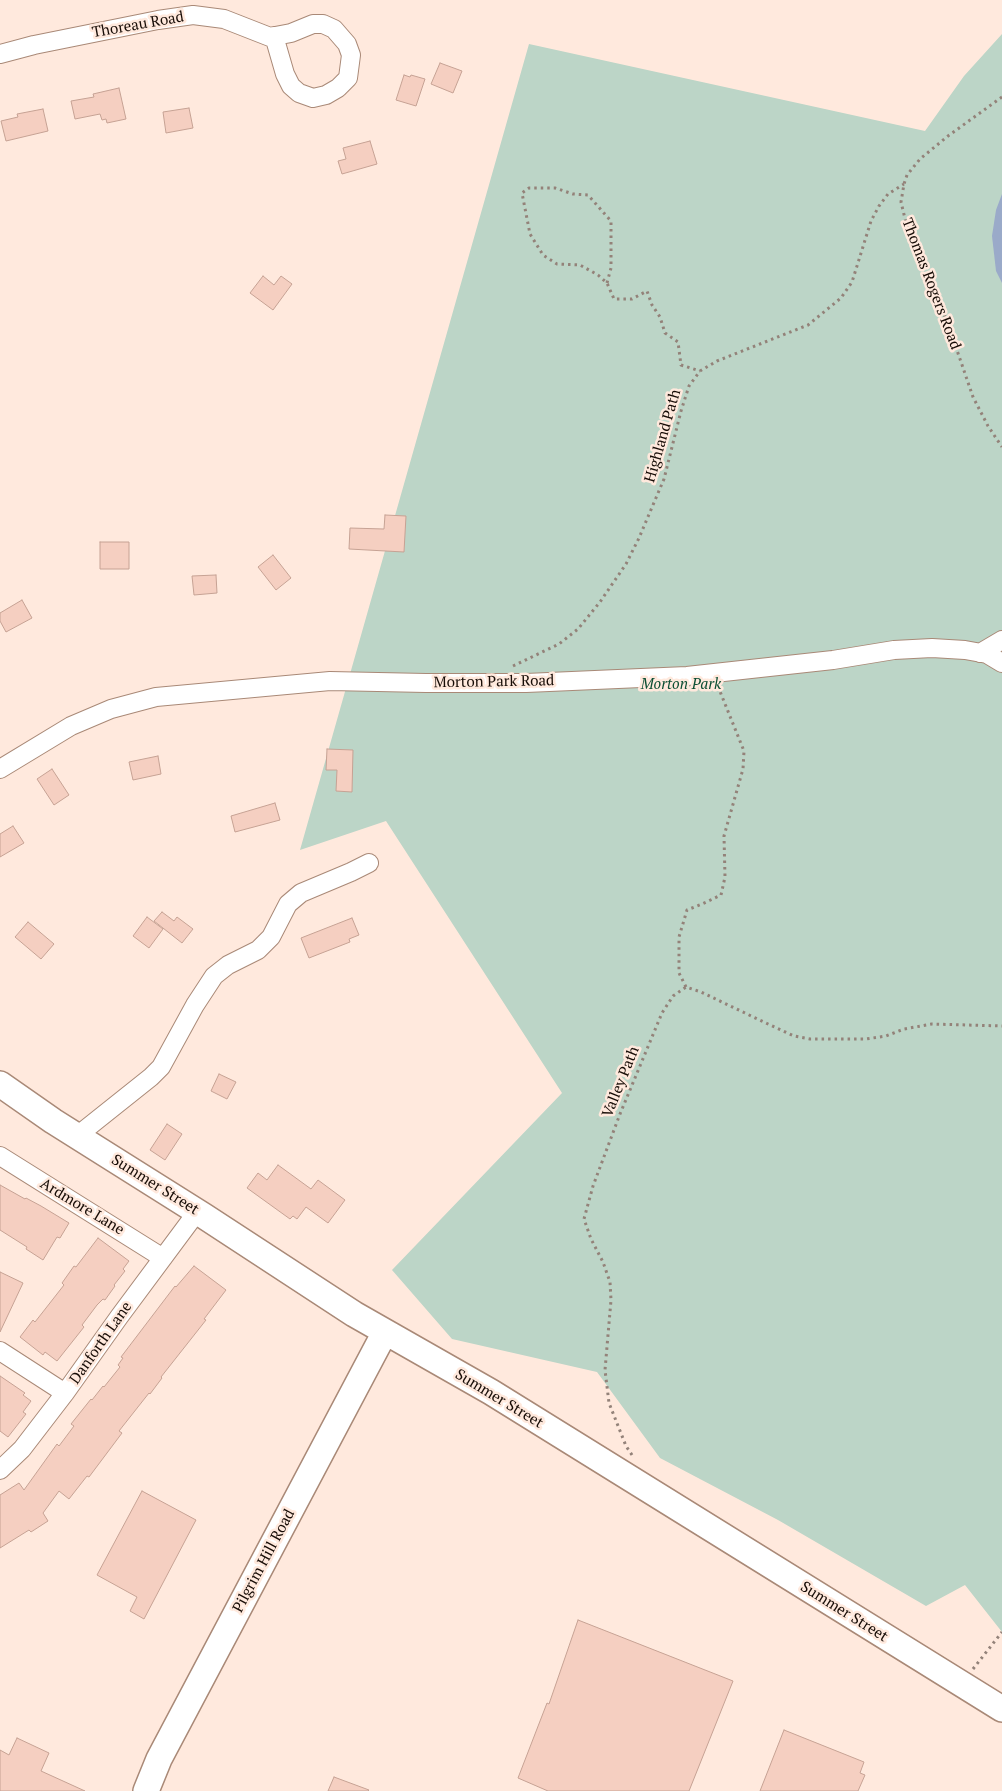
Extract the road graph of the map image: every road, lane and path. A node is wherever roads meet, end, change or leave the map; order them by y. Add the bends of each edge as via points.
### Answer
1 (274, 36) junction
2 (0, 54) edge
3 (1002, 97) edge
4 (904, 184) junction
5 (607, 283) junction
6 (700, 370) junction
7 (1002, 448) edge
8 (1002, 640) edge
9 (980, 653) junction
10 (1002, 664) edge
11 (509, 668) dead end
12 (711, 674) junction
13 (0, 769) edge
14 (369, 863) dead end
15 (686, 988) junction
16 (1002, 1026) edge
17 (0, 1084) edge
18 (78, 1136) junction
19 (0, 1156) edge
20 (197, 1212) junction
21 (164, 1258) junction
22 (385, 1332) junction
23 (0, 1351) edge
24 (66, 1393) junction
25 (637, 1461) dead end
26 (0, 1470) edge
27 (1002, 1632) edge
28 (962, 1684) junction
29 (1002, 1709) edge
30 (146, 1791) edge

1 - 1 street, Thoreau Road via 314,24 334,29 347,44 351,55 348,78 326,95 313,98 299,92 291,86 285,74
1 - 2 street, Thoreau Road via 224,19 193,15
3 - 4 path, Thomas Rogers Road via 920,159
4 - 6 path via 888,194 879,206 871,221 852,282 841,298 808,325
4 - 7 path, Thomas Rogers Road via 902,210 918,259 947,321 973,397
5 - 5 path via 580,265 557,264 543,255 530,234 522,193 529,188 555,188 588,195 611,221 611,268
5 - 6 path via 614,299 632,300 647,291 665,333 678,342 681,365
6 - 11 path, Highland Path via 689,386 681,410 664,479 626,564 578,629 559,644
8 - 9 street
9 - 10 street, Morton Park Road
9 - 12 street, Morton Park Road via 913,649
12 - 13 street, Morton Park Road via 526,683 330,681 151,697 110,709 71,726
12 - 15 path via 744,751 743,769 724,836 725,877 721,894 686,910 679,937 679,973
14 - 18 street via 301,893 288,904 271,936 258,950 214,976 152,1077
15 - 16 path via 709,995 794,1036 810,1039 866,1039 932,1024
15 - 25 path, Valley Path via 673,996 662,1013 592,1186 584,1219 610,1282 605,1370 609,1403 626,1446
17 - 18 main road, Summer Street
18 - 20 main road, Summer Street
19 - 21 street, Ardmore Lane
20 - 21 street, Danforth Lane
20 - 22 main road, Summer Street
21 - 24 street, Danforth Lane
22 - 28 main road, Summer Street via 491,1392
22 - 30 main road, Pilgrim Hill Road via 159,1759
23 - 24 street
24 - 26 street, Danforth Lane via 22,1449
27 - 28 path
28 - 29 main road, Summer Street

